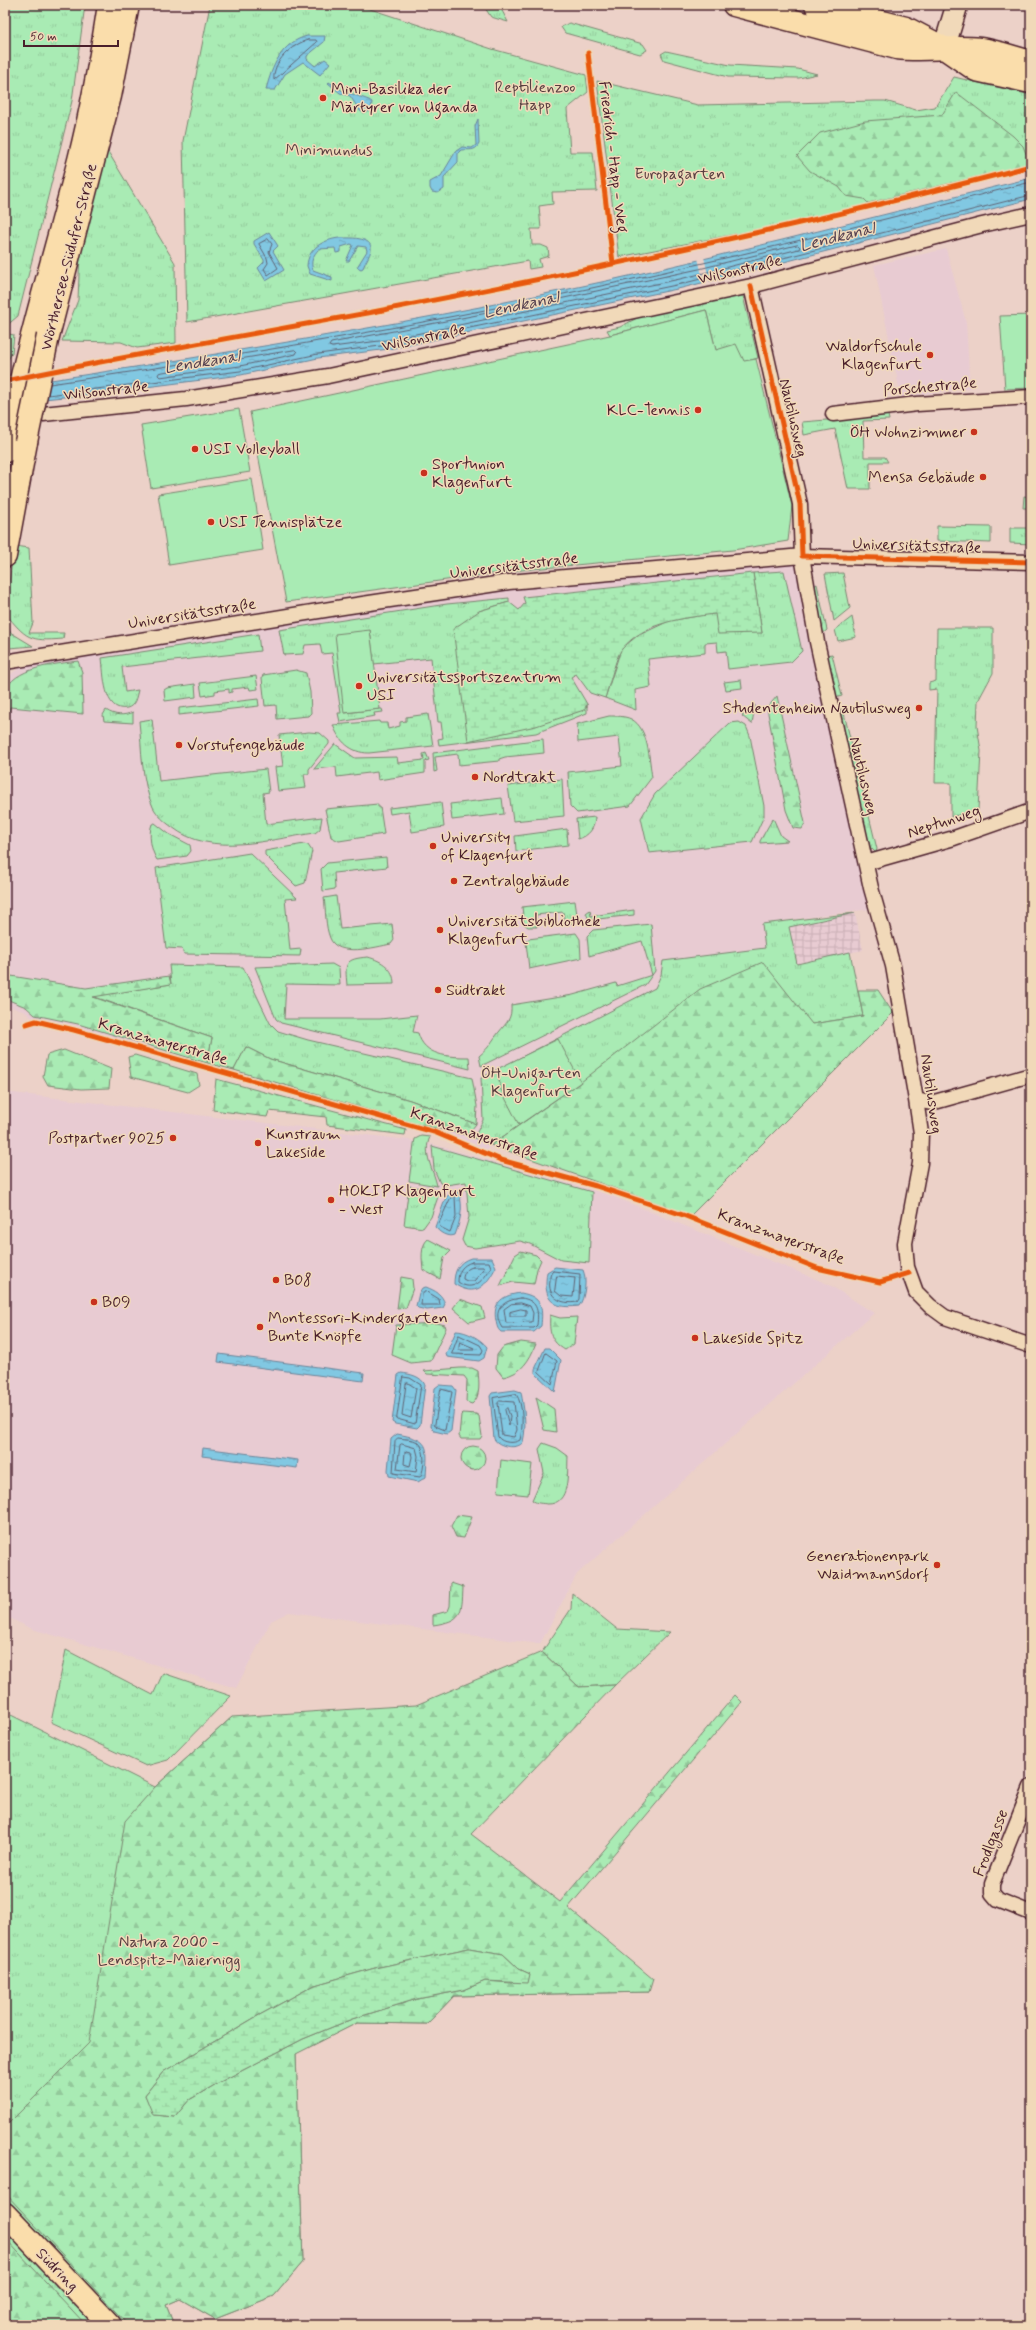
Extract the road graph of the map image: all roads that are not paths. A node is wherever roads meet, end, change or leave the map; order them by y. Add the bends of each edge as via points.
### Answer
1 (109, 5) edge
2 (128, 5) edge
3 (133, 5) edge
4 (734, 5) edge
5 (816, 5) edge
6 (958, 5) edge
7 (944, 48) junction
8 (118, 59) junction
9 (1031, 62) edge
10 (1031, 82) edge
11 (1031, 214) edge
12 (751, 286) junction
13 (40, 333) junction
14 (1031, 397) edge
15 (833, 414) dead end
16 (24, 416) dead end
17 (13, 444) edge
18 (5, 556) edge
19 (802, 556) junction
20 (1031, 562) edge
21 (5, 662) edge
22 (1031, 811) edge
23 (866, 863) junction
24 (1031, 1075) edge
25 (916, 1100) junction
26 (1031, 1346) edge
27 (1031, 1787) edge
28 (1031, 1914) edge
29 (5, 2214) edge
30 (110, 2325) edge

1 - 13 main road, Wörthersee-Südufer-Straße via 98,75
2 - 8 main road, Wörthersee-Südufer-Straße
3 - 8 main road
4 - 7 main road via 897,48
5 - 7 main road via 906,28
6 - 7 street
7 - 9 main road via 981,49
7 - 10 main road via 976,70
8 - 13 main road, Wörthersee-Südufer-Straße via 88,185
11 - 12 street, Wilsonstraße
12 - 16 street, Wilsonstraße via 328,376 186,399
12 - 19 street, Nautilusweg via 800,504
13 - 17 main road, Wörthersee-Südufer-Straße, bridge
14 - 15 street, Porschestraße via 917,404
17 - 18 main road, Wörthersee-Südufer-Straße
19 - 20 street, Universitätsstraße
19 - 21 street, Universitätsstraße via 509,582
19 - 23 street, Nautilusweg via 830,707
22 - 23 street, Neptunweg via 954,838
23 - 25 street, Nautilusweg via 893,966
24 - 25 street via 931,1103
25 - 26 street, Nautilusweg via 921,1132 920,1163 905,1243 909,1273 916,1292 945,1317
27 - 28 street, Frodlgasse via 992,1893 998,1900
29 - 30 main road, Südring

